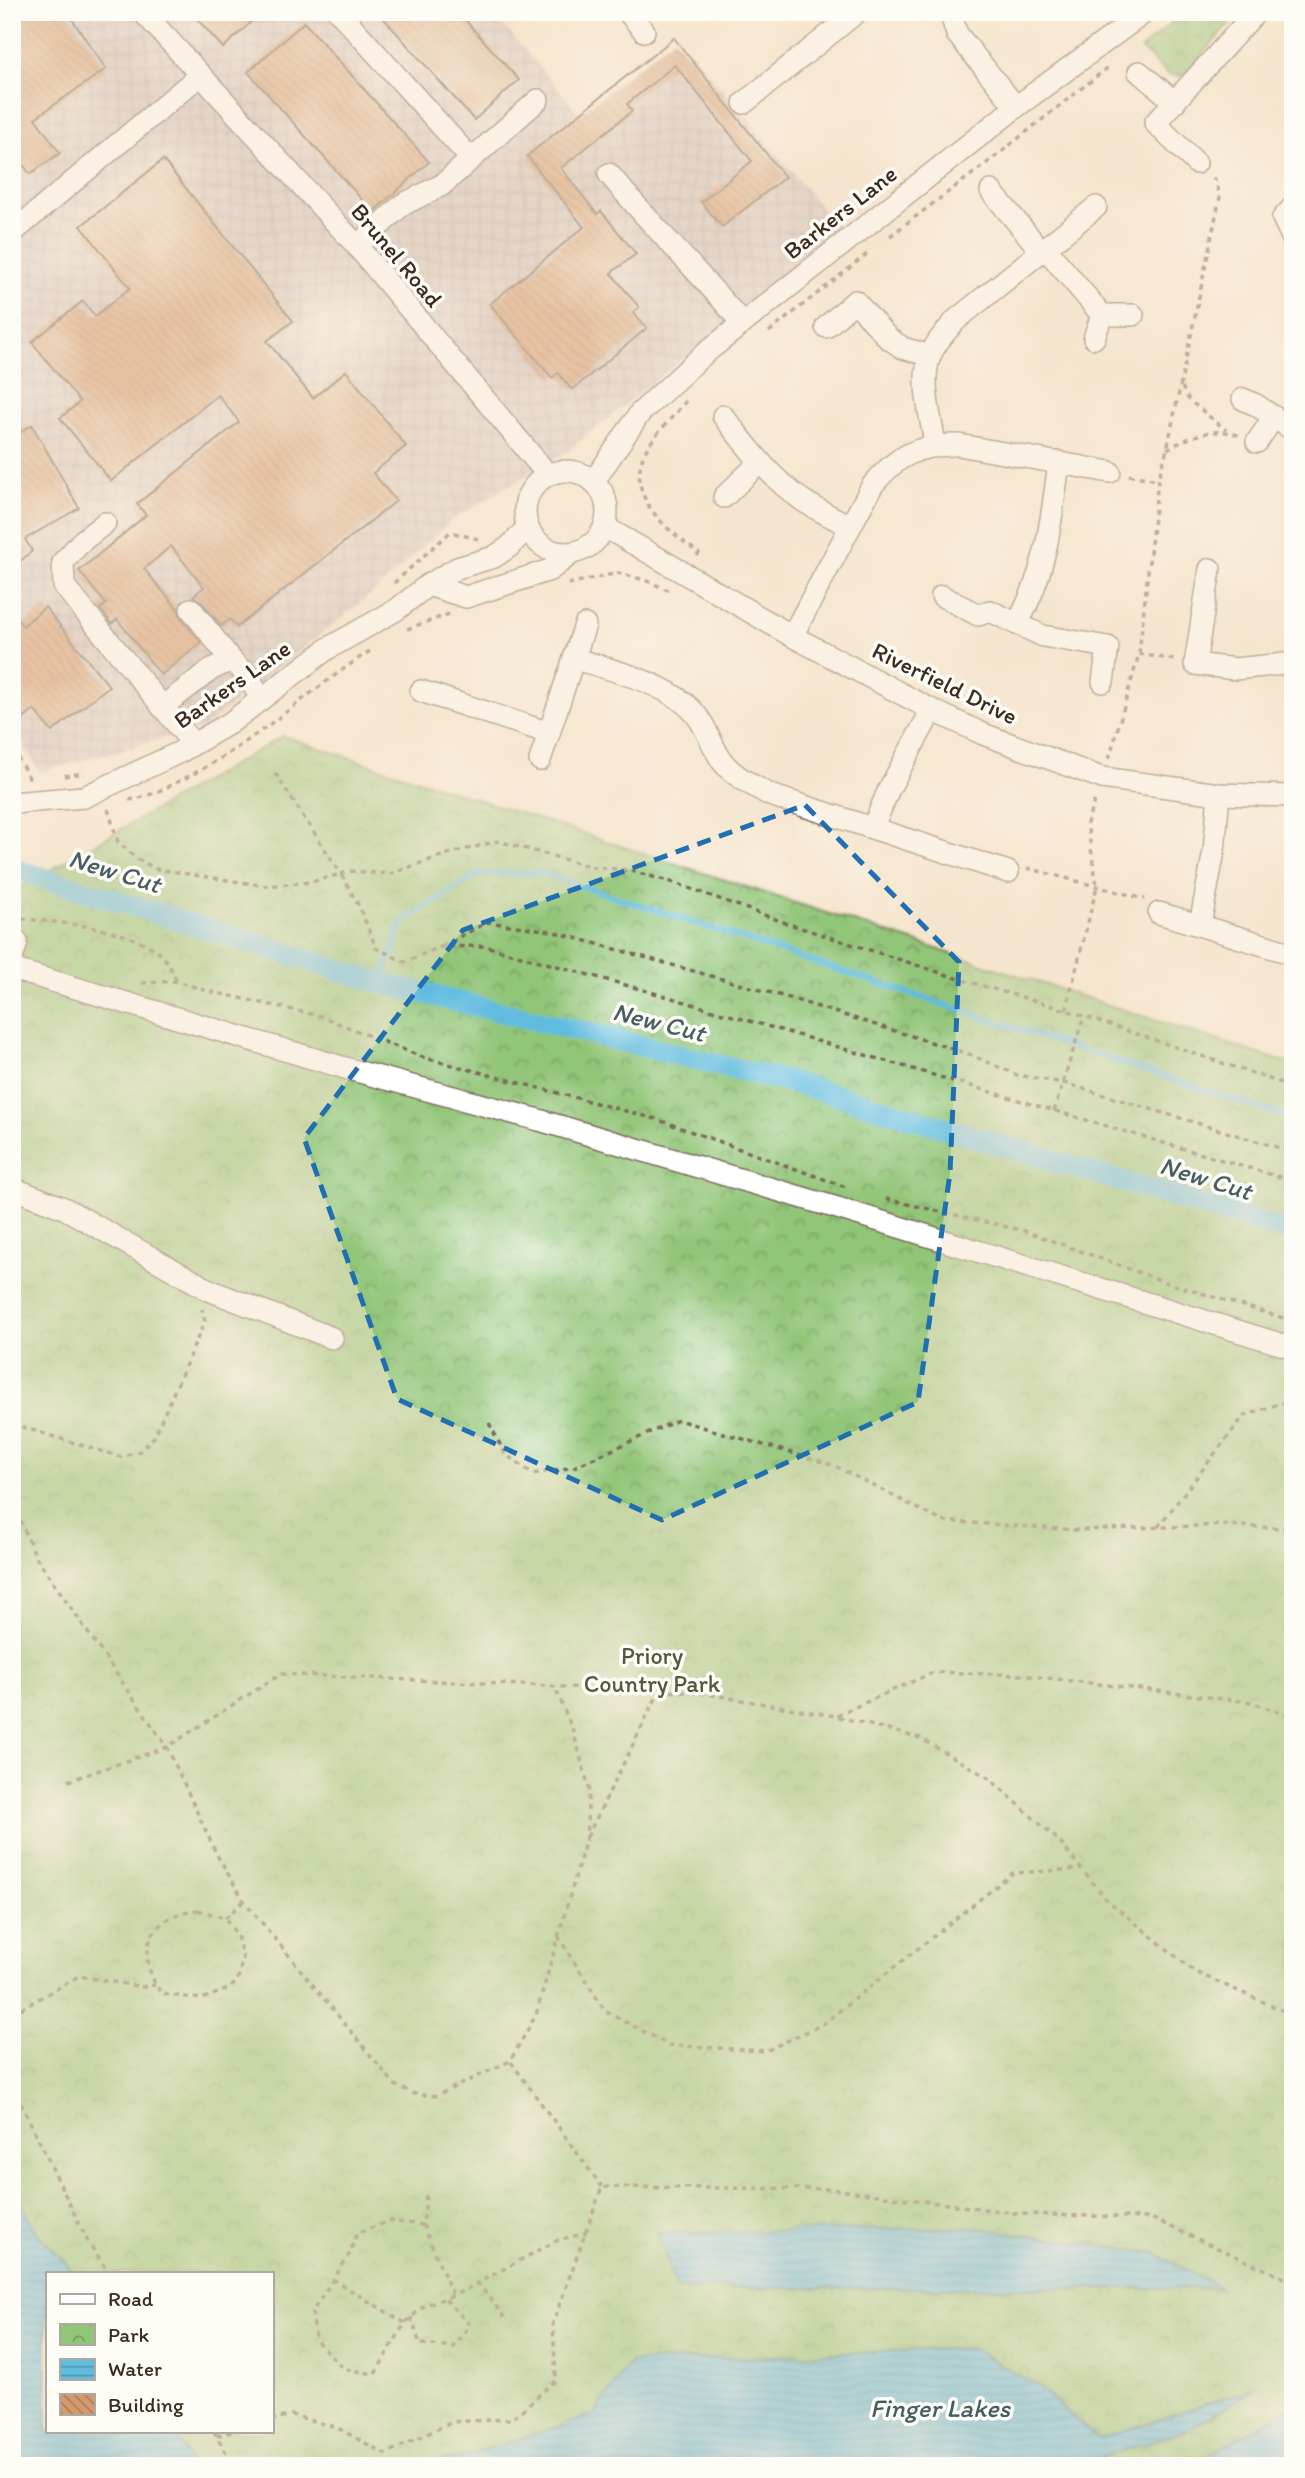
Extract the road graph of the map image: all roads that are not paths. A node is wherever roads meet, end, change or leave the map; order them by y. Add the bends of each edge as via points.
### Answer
1 (143, 12) edge
2 (339, 12) edge
3 (628, 12) edge
4 (857, 12) edge
5 (950, 12) edge
6 (1256, 12) edge
7 (1138, 19) edge
8 (644, 31) dead end
9 (1139, 72) dead end
10 (200, 75) junction
11 (538, 100) dead end
12 (1175, 102) junction
13 (744, 103) dead end
14 (1016, 107) junction
15 (471, 159) junction
16 (1196, 163) road end
17 (609, 173) dead end
18 (991, 191) dead end
19 (1096, 207) dead end
20 (1288, 212) edge
21 (12, 233) edge
22 (1293, 239) edge
23 (357, 246) junction
24 (1044, 251) junction
25 (1102, 315) junction
26 (1133, 315) dead end
27 (742, 323) junction
28 (826, 327) dead end
29 (1094, 338) dead end
30 (930, 356) junction
31 (1243, 400) dead end
32 (723, 416) dead end
33 (1274, 417) junction
34 (1293, 430) edge
35 (1257, 442) road end
36 (935, 444) junction
37 (760, 462) junction
38 (1059, 463) junction
39 (1110, 472) road end
40 (547, 474) junction
41 (594, 481) junction
42 (724, 497) dead end
43 (105, 523) dead end
44 (850, 526) junction
45 (605, 527) junction
46 (527, 528) junction
47 (570, 554) junction
48 (1210, 569) dead end
49 (428, 585) junction
50 (942, 596) dead end
51 (191, 609) dead end
52 (1017, 624) junction
53 (585, 625) dead end
54 (792, 636) junction
55 (575, 659) junction
56 (231, 660) junction
57 (1293, 663) edge
58 (1103, 682) dead end
59 (421, 691) dead end
60 (261, 699) junction
61 (162, 707) junction
62 (932, 710) junction
63 (549, 733) junction
64 (193, 744) junction
65 (540, 760) dead end
66 (1219, 794) junction
67 (1293, 796) edge
68 (12, 803) edge
69 (873, 827) junction
70 (1008, 872) road end
71 (1159, 913) road end
72 (1200, 925) junction
73 (1293, 954) edge
74 (12, 969) edge
75 (12, 1188) edge
76 (332, 1338) dead end
77 (1293, 1348) edge

1 - 10 street, Brunel Road
2 - 15 street
3 - 8 street
4 - 13 street
5 - 14 street via 957,34
6 - 12 street
7 - 14 street, Barkers Lane
9 - 12 street
10 - 21 street
10 - 23 street, Brunel Road
11 - 15 street
12 - 16 street via 1154,123
14 - 27 street, Barkers Lane
15 - 23 street via 442,185 402,205
17 - 27 street
18 - 24 street
19 - 24 street
20 - 22 street
23 - 40 street, Brunel Road
24 - 25 street
24 - 30 street via 956,320
25 - 26 street
25 - 29 street
27 - 41 street, Barkers Lane via 640,413
28 - 30 street via 855,301 888,338
30 - 36 street via 928,395
31 - 33 street
32 - 37 street
33 - 34 street
33 - 35 street
36 - 38 street via 959,444
36 - 44 street via 887,468
37 - 42 street
37 - 44 street via 802,500
38 - 39 street
38 - 52 street via 1048,546
40 - 41 street via 566,471 585,474
40 - 46 street via 528,494
41 - 45 street via 605,499
43 - 61 street via 63,562 64,586
44 - 54 street
45 - 47 street via 597,541
45 - 54 street, Riverfield Drive
46 - 47 street via 544,548
46 - 49 street, Barkers Lane via 494,557 457,568
47 - 49 street via 550,570 466,597
48 - 57 street via 1195,664 1235,669
49 - 60 street, Barkers Lane via 396,610 327,649
50 - 52 street via 978,615 990,611
51 - 56 street
52 - 58 street via 1043,636 1108,647
53 - 55 street
54 - 62 street, Riverfield Drive
55 - 63 street
55 - 69 street via 626,674 674,696 693,711 723,761 770,795
56 - 60 street via 249,677
56 - 61 street
59 - 63 street
60 - 64 street, Barkers Lane
61 - 64 street
62 - 66 street, Riverfield Drive via 1102,778
62 - 69 street
63 - 65 street
64 - 68 street, Barkers Lane via 83,797
66 - 67 street, Riverfield Drive
66 - 72 street
69 - 70 street
71 - 72 street
72 - 73 street
74 - 77 street via 834,1207
75 - 76 street via 64,1208 209,1290

